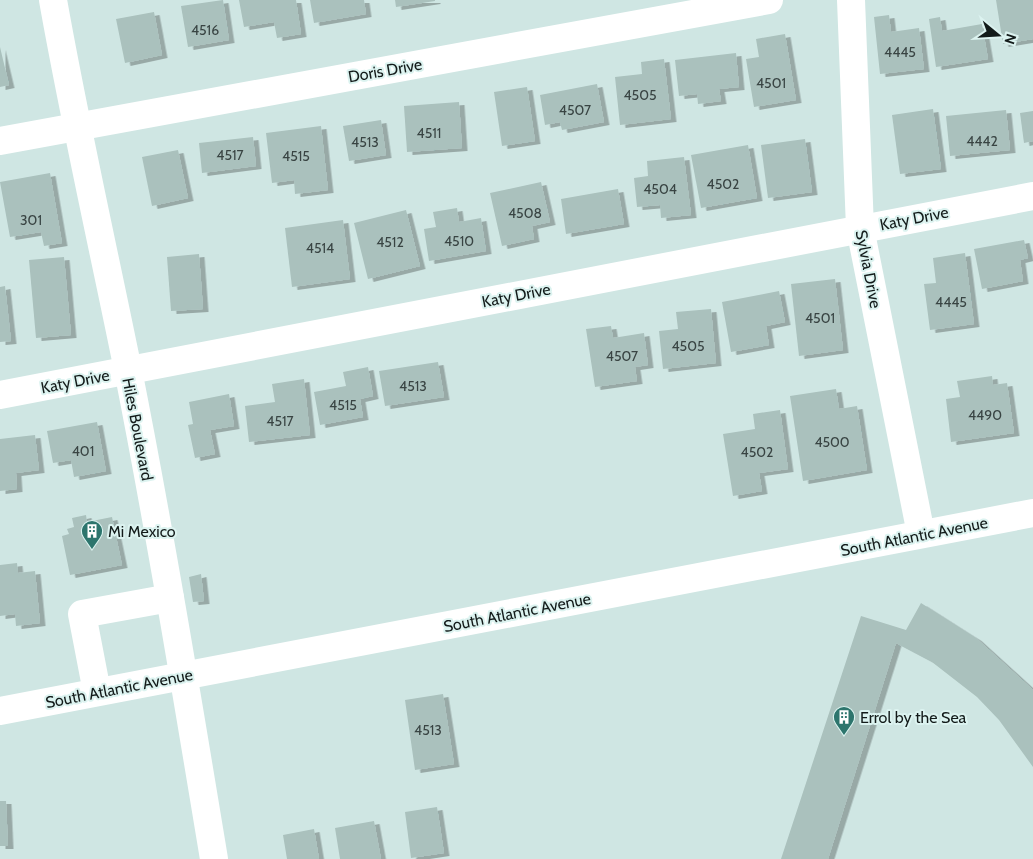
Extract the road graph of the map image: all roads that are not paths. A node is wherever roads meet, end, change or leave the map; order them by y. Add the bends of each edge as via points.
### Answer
1 (53, 0) edge
2 (769, 0) edge
3 (851, 0) edge
4 (76, 127) junction
5 (0, 141) edge
6 (1033, 196) edge
7 (860, 228) junction
8 (128, 370) junction
9 (0, 395) edge
10 (1033, 513) edge
11 (921, 534) junction
12 (170, 598) junction
13 (184, 676) junction
14 (97, 692) junction
15 (0, 711) edge
16 (214, 859) edge

1 - 4 street, Hiles Boulevard
2 - 4 street, Doris Drive
3 - 7 street, Sylvia Drive
4 - 5 street, Doris Drive
4 - 8 street, Hiles Boulevard
6 - 7 street, Katy Drive
7 - 8 street, Katy Drive
7 - 11 street, Sylvia Drive
8 - 9 street, Katy Drive
8 - 12 street, Hiles Boulevard
10 - 11 street, South Atlantic Avenue
11 - 13 street, South Atlantic Avenue
12 - 13 street, Hiles Boulevard
12 - 14 street via 82,614
13 - 14 street, South Atlantic Avenue
13 - 16 street, Hiles Boulevard
14 - 15 street, South Atlantic Avenue

